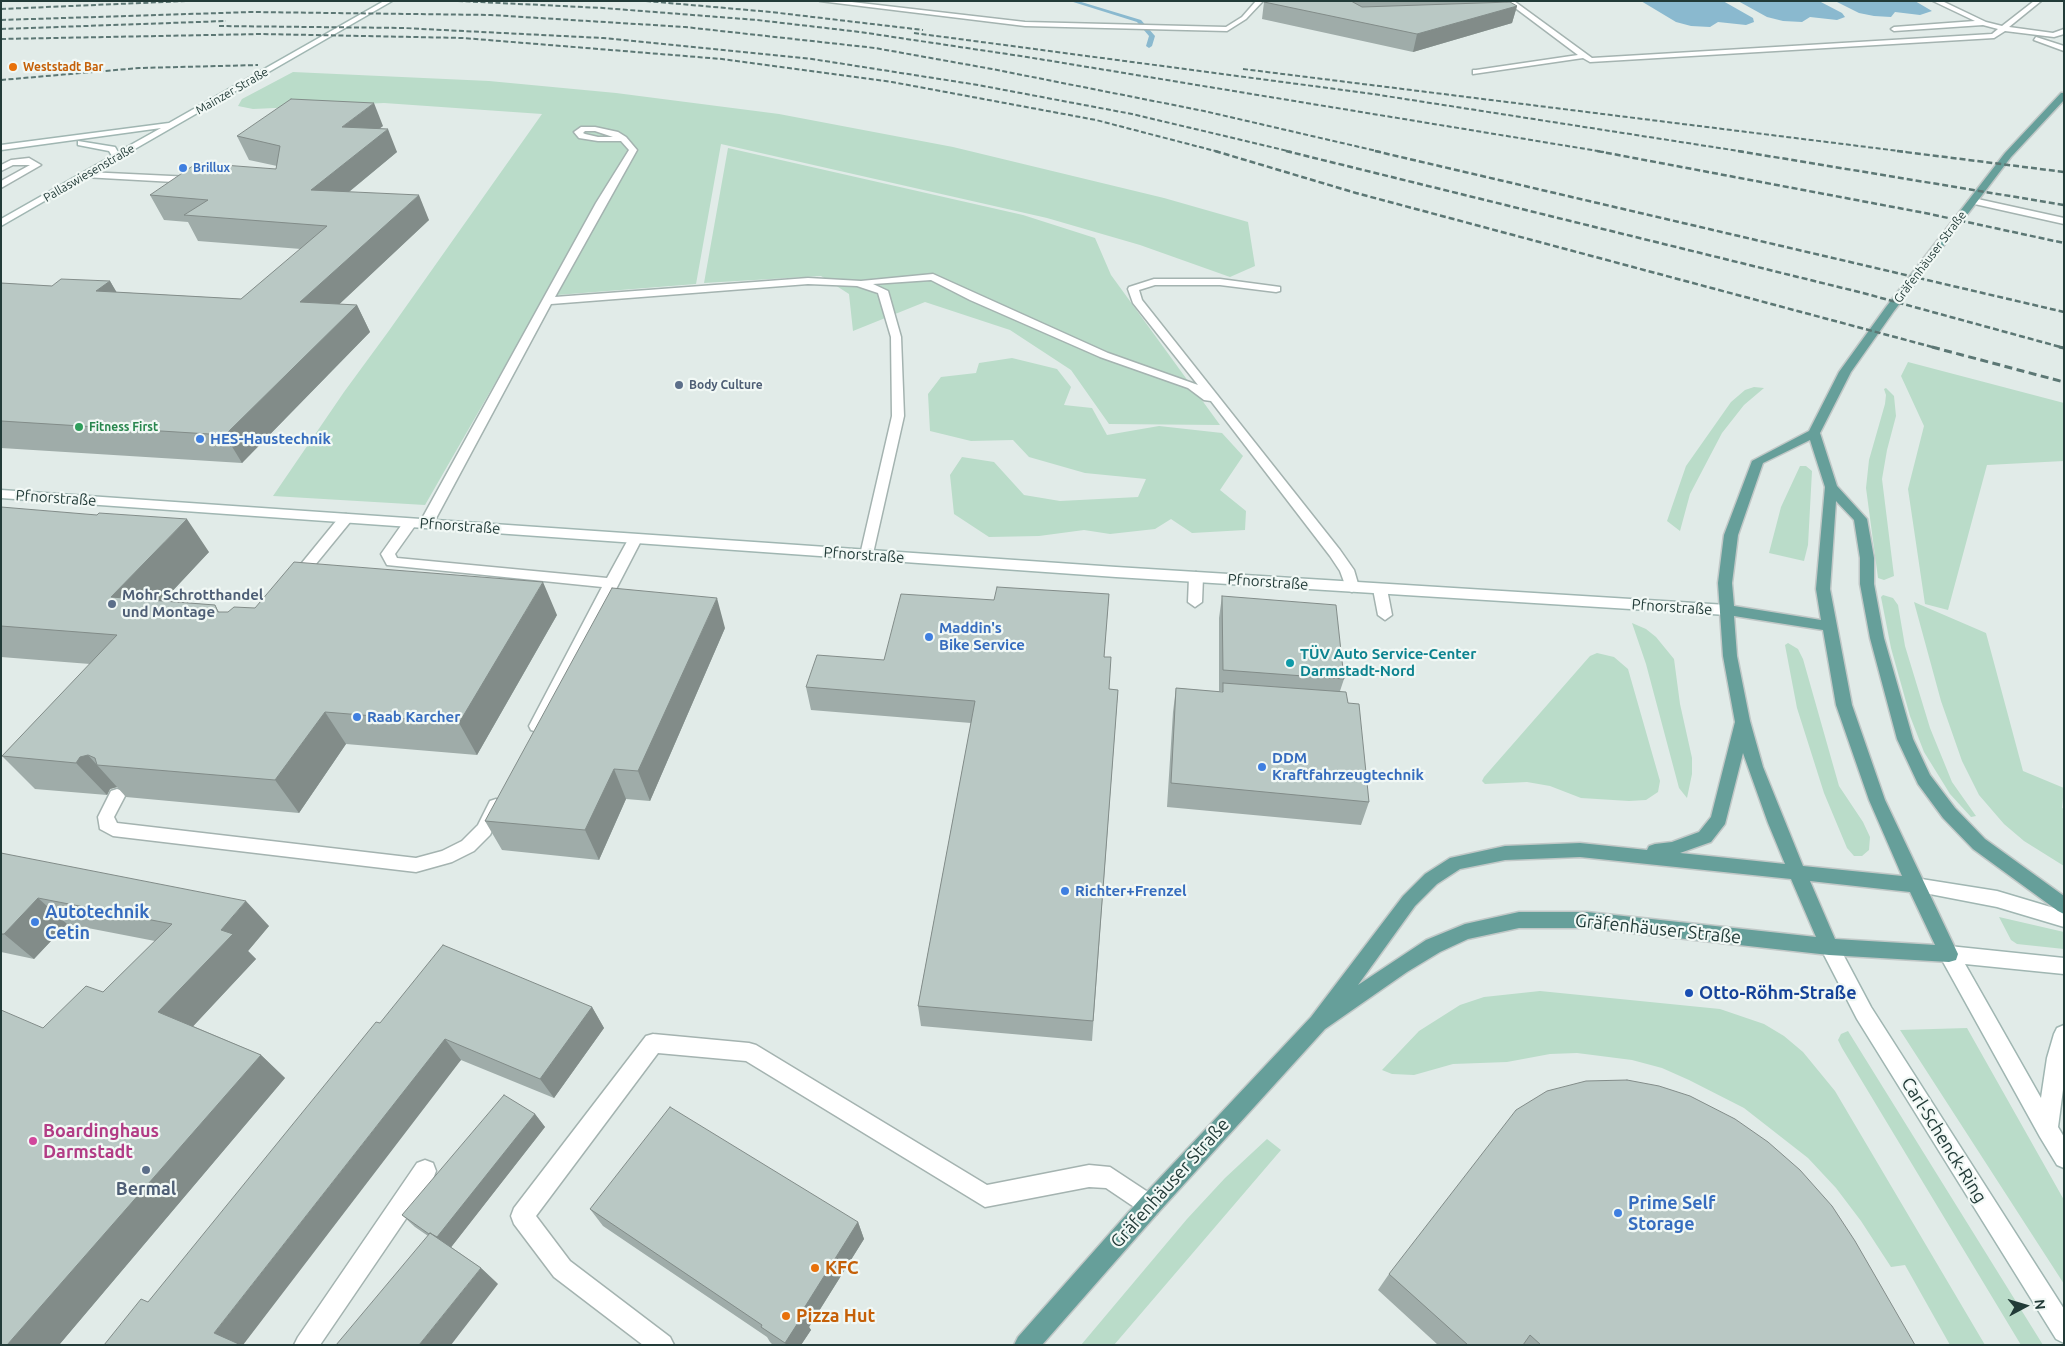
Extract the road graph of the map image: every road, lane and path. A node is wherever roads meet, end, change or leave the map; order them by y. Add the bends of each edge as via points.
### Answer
1 (388, 1) edge
2 (823, 1) edge
3 (1260, 1) edge
4 (1509, 1) edge
5 (1936, 1) edge
6 (2038, 1) edge
7 (1516, 14) dead end
8 (1526, 14) junction
9 (1984, 23) junction
10 (1894, 29) dead end
11 (2004, 30) junction
12 (2064, 31) edge
13 (2064, 49) edge
14 (1585, 56) junction
15 (1476, 72) dead end
16 (2064, 95) edge
17 (176, 123) junction
18 (623, 139) dead end
19 (62, 141) junction
20 (1, 148) edge
21 (117, 157) junction
22 (1, 168) edge
23 (86, 175) junction
24 (206, 181) edge
25 (1, 185) edge
26 (1973, 201) junction
27 (2064, 221) edge
28 (1, 223) edge
29 (858, 283) junction
30 (1276, 289) dead end
31 (549, 301) junction
32 (1224, 410) junction
33 (1814, 433) junction
34 (1831, 487) junction
35 (1, 494) edge
36 (346, 518) junction
37 (410, 523) junction
38 (426, 524) junction
39 (635, 539) junction
40 (867, 555) junction
41 (1196, 577) junction
42 (611, 583) junction
43 (289, 587) edge
44 (1352, 587) junction
45 (1380, 589) junction
46 (1195, 602) dead end
47 (1726, 610) junction
48 (1385, 615) dead end
49 (1828, 626) junction
50 (1742, 721) junction
51 (529, 742) edge
52 (502, 795) edge
53 (117, 796) edge
54 (1624, 853) junction
55 (1797, 873) junction
56 (1915, 885) junction
57 (2064, 906) edge
58 (2064, 919) edge
59 (1829, 947) junction
60 (1949, 954) junction
61 (2064, 966) edge
62 (1318, 1024) junction
63 (2064, 1034) edge
64 (2047, 1130) junction
65 (2064, 1158) edge
66 (425, 1171) dead end
67 (1149, 1206) junction
68 (2064, 1331) edge
69 (306, 1345) edge
70 (662, 1345) edge
71 (1026, 1345) edge

1 - 17 street, Mainzer Straße
2 - 3 street via 1024,24 1227,29 1244,18
4 - 8 street
5 - 9 street
6 - 11 street
7 - 8 street
8 - 14 street
9 - 10 street
9 - 11 street
11 - 12 street via 2054,35
11 - 13 street
11 - 14 street via 1994,36 1590,60
14 - 15 street
16 - 26 main road, Gräfenhäuser Straße via 2008,155
17 - 19 street, Mainzer Straße
17 - 21 street, Pallaswiesenstraße
18 - 31 street via 633,150
19 - 20 street, Mainzer Straße
19 - 21 street, Mainzer Straße via 108,148 116,152
21 - 23 street, Pallaswiesenstraße
22 - 25 street via 11,163 30,161 37,164
23 - 24 street
23 - 28 street, Pallaswiesenstraße
26 - 27 street
26 - 33 main road, Gräfenhäuser Straße via 1845,372
29 - 31 street via 808,281
29 - 32 street via 933,277 1104,355 1192,386
29 - 40 street via 883,291 896,337 898,416
30 - 32 street via 1220,282 1154,282 1133,289 1137,301
31 - 38 street
32 - 44 street via 1339,558
33 - 34 main road
33 - 47 main road via 1758,461 1731,535 1725,583
34 - 49 main road via 1823,589
34 - 57 main road via 1860,519 1877,638 1905,739 1924,779 1949,813 1979,844
35 - 36 street, Pfnorstraße
36 - 37 street, Pfnorstraße
36 - 43 street
37 - 38 street, Pfnorstraße
37 - 42 street via 388,554 392,562
38 - 39 street, Pfnorstraße
39 - 40 street, Pfnorstraße
39 - 42 street
40 - 41 street, Pfnorstraße
41 - 44 street, Pfnorstraße
41 - 46 street
42 - 51 street
44 - 45 street, Pfnorstraße
45 - 47 street, Pfnorstraße
45 - 48 street
47 - 49 main road
47 - 50 main road via 1730,656
49 - 56 main road via 1844,705 1877,800
50 - 54 main road via 1719,819 1705,837 1672,849
50 - 55 main road via 1755,767
52 - 53 street via 484,830 468,846 446,857 416,865 113,829 106,824 106,817
54 - 55 main road, Gräfenhäuser Straße
54 - 62 main road, Gräfenhäuser Straße via 1505,852 1456,864 1431,879 1409,901
55 - 56 main road, Gräfenhäuser Straße
55 - 59 main road
56 - 58 street via 1997,899
56 - 60 main road
59 - 60 main road, Gräfenhäuser Straße
59 - 62 main road, Gräfenhäuser Straße via 1587,920 1490,924 1425,951
59 - 68 street, Carl-Schenck-Ring via 1864,1012
60 - 61 street
60 - 64 street
62 - 67 main road, Gräfenhäuser Straße
63 - 64 street via 2057,1058
64 - 65 street
66 - 69 street
67 - 70 street via 1110,1178 1088,1176 986,1196 749,1052 652,1044 522,1216 562,1269
67 - 71 main road, Gräfenhäuser Straße

